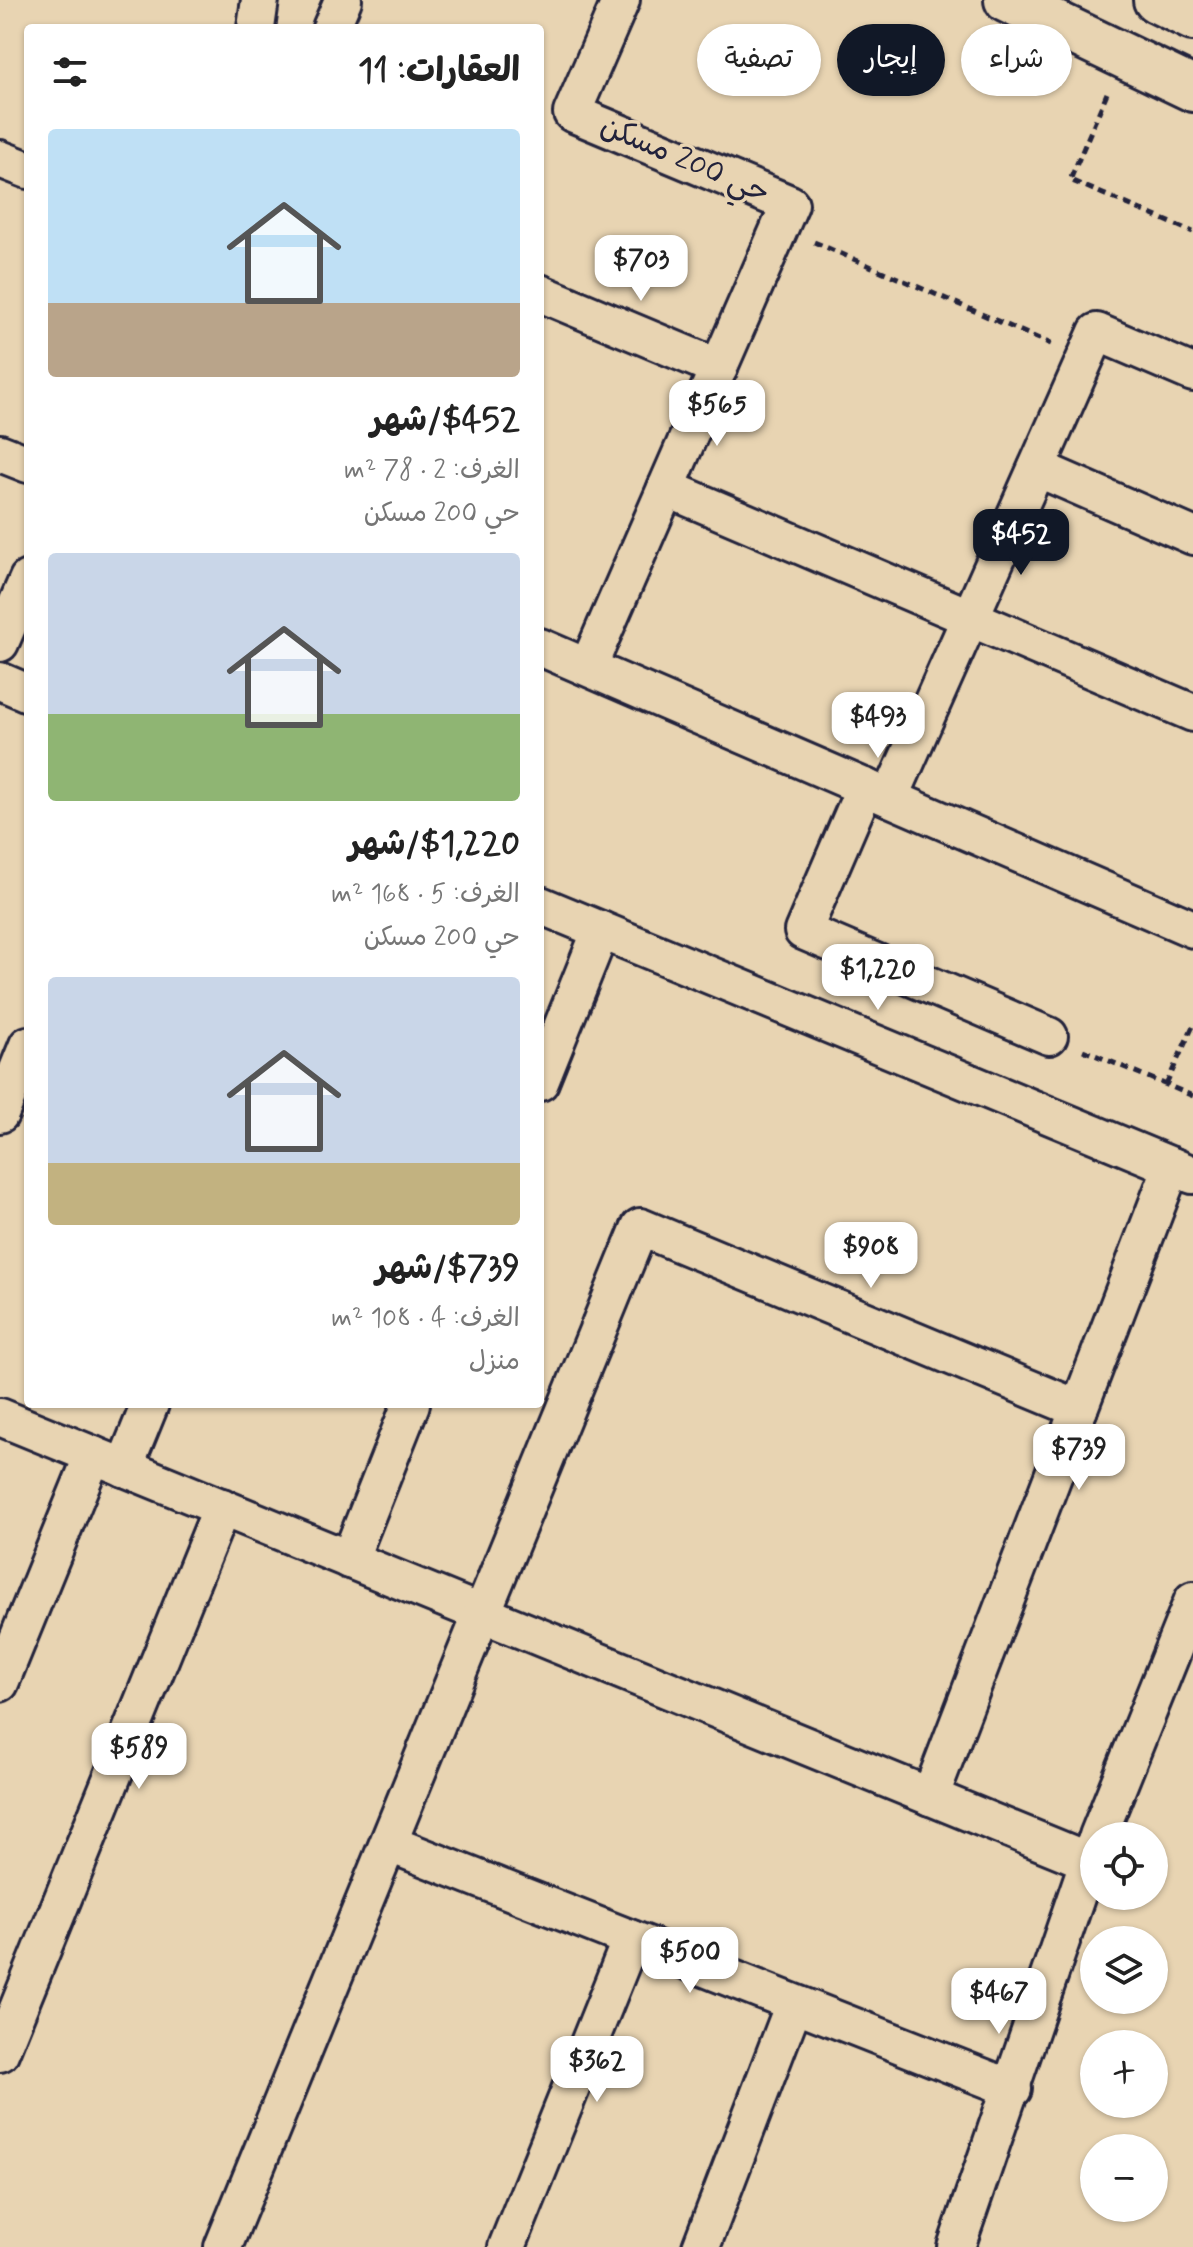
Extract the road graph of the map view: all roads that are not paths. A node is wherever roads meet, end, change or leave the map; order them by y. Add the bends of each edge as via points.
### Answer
1 (260, 0) edge
2 (343, 0) edge
3 (621, 0) edge
4 (1156, 0) edge
5 (1182, 0) edge
6 (1193, 4) edge
7 (1026, 8) edge
8 (1193, 18) edge
9 (257, 24) edge
10 (333, 24) edge
11 (1193, 69) edge
12 (1193, 89) edge
13 (0, 159) edge
14 (24, 168) edge
15 (544, 295) edge
16 (719, 368) junction
17 (1193, 373) edge
18 (0, 453) edge
19 (24, 462) edge
20 (1037, 468) junction
21 (666, 488) junction
22 (1193, 536) edge
23 (24, 588) edge
24 (970, 619) junction
25 (0, 643) edge
26 (544, 649) edge
27 (588, 667) junction
28 (0, 681) edge
29 (24, 691) edge
30 (1193, 713) edge
31 (878, 793) junction
32 (544, 907) edge
33 (1193, 929) edge
34 (601, 930) junction
35 (1049, 1036) road end
36 (24, 1055) edge
37 (544, 1072) edge
38 (0, 1114) edge
39 (1182, 1170) edge
40 (147, 1408) edge
41 (409, 1408) edge
42 (1079, 1409) junction
43 (0, 1417) edge
44 (108, 1461) junction
45 (222, 1507) junction
46 (349, 1560) junction
47 (1193, 1600) edge
48 (483, 1614) junction
49 (0, 1683) edge
50 (930, 1797) junction
51 (1103, 1822) edge
52 (1080, 1843) edge
53 (390, 1844) junction
54 (1080, 1886) edge
55 (631, 1939) junction
56 (794, 2004) junction
57 (0, 2053) edge
58 (1013, 2089) junction
59 (223, 2247) edge
60 (507, 2247) edge
61 (701, 2247) edge
62 (956, 2247) edge

1 - 9 street
2 - 10 street
3 - 16 street, حي 200 مسكن via 572,113 790,204
4 - 8 highway
5 - 6 highway
7 - 11 highway
7 - 12 highway
13 - 14 street
15 - 16 street
16 - 21 street, حي 200 مسكن
17 - 20 street via 1091,346
18 - 19 street
20 - 22 street
20 - 24 street
21 - 24 street
21 - 27 street, حي 200 مسكن
23 - 25 street
24 - 30 street
24 - 31 street
26 - 27 street
27 - 31 street
28 - 29 street
31 - 33 street
31 - 35 street via 803,931
32 - 34 street
34 - 37 street
34 - 39 street
36 - 38 street
39 - 42 street
40 - 44 street
41 - 46 street
42 - 48 street via 640,1227
42 - 50 street
43 - 44 street
44 - 45 street
44 - 49 street
45 - 46 street
45 - 57 street
46 - 48 street
47 - 51 street
48 - 50 street
48 - 53 street
50 - 52 street
53 - 55 street
53 - 59 street
54 - 58 street
55 - 56 street
55 - 60 street
56 - 58 street
56 - 61 street
58 - 62 street

